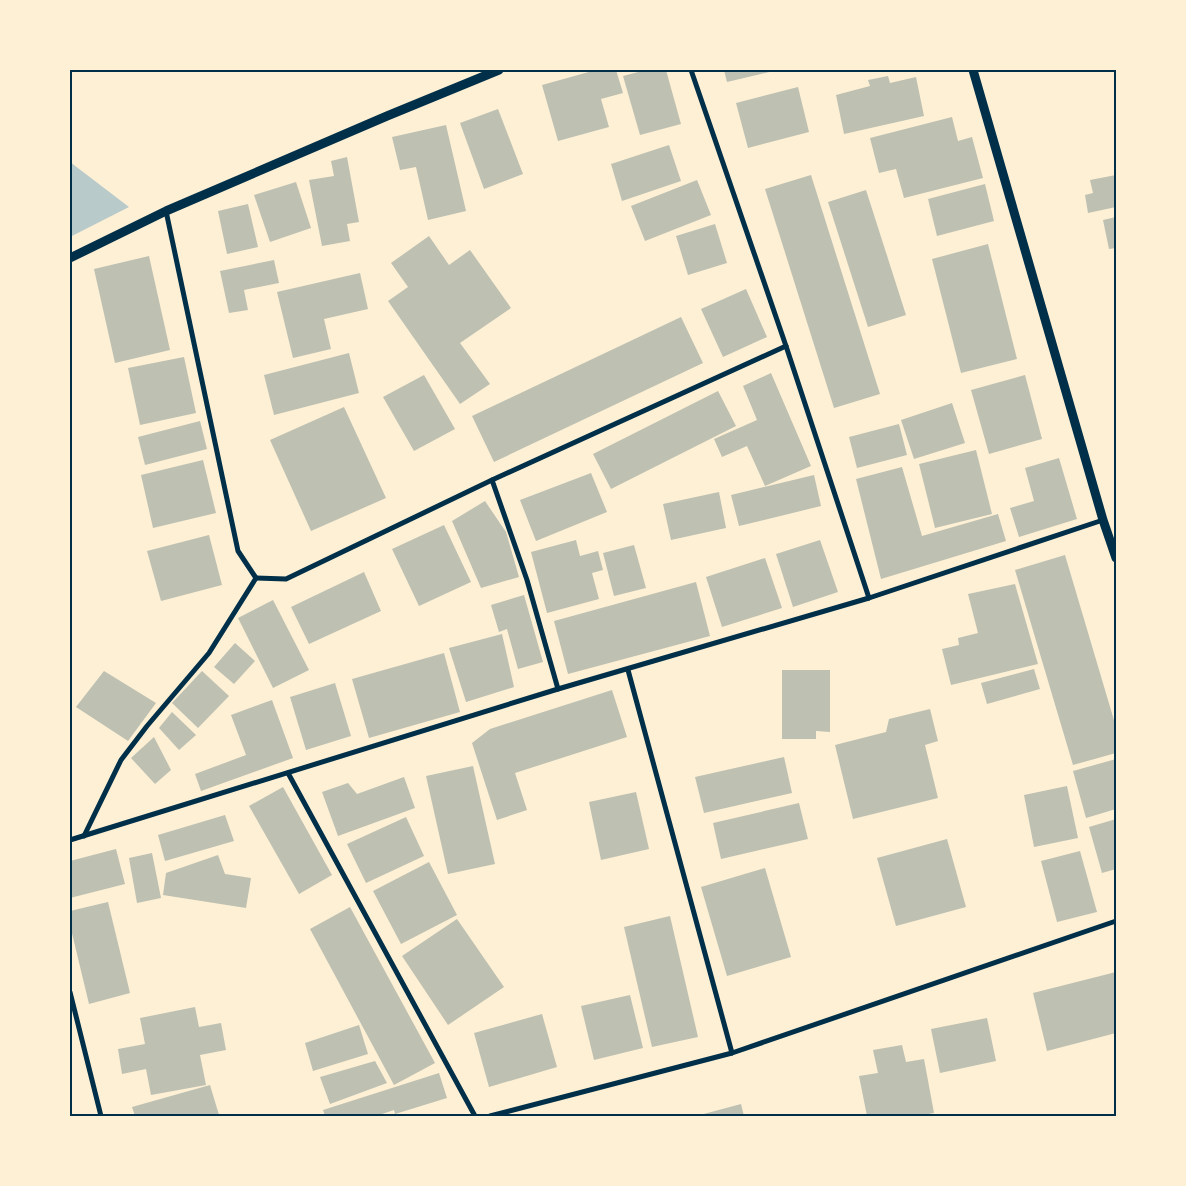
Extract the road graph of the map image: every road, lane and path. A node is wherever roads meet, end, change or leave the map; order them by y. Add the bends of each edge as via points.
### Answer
1 (499, 70) edge
2 (691, 70) edge
3 (973, 70) edge
4 (166, 211) junction
5 (70, 258) edge
6 (786, 346) junction
7 (492, 480) junction
8 (1103, 520) junction
9 (1116, 558) edge
10 (256, 578) junction
11 (869, 598) junction
12 (628, 670) junction
13 (558, 689) junction
14 (288, 774) junction
15 (84, 836) junction
16 (70, 840) edge
17 (1116, 921) edge
18 (70, 992) edge
19 (732, 1053) junction
20 (101, 1116) edge
21 (475, 1116) edge
22 (490, 1116) edge

1 - 4 street
2 - 6 street
3 - 8 street
4 - 5 street
4 - 10 street via 238,551
6 - 7 street
6 - 11 street
7 - 10 street via 286,579
7 - 13 street via 527,580
8 - 9 street
8 - 11 street
10 - 15 street via 209,653 121,760
11 - 12 street
12 - 13 street
12 - 19 street
13 - 14 street
14 - 15 street
14 - 21 street
15 - 16 street
17 - 19 street
18 - 20 street
19 - 22 street

